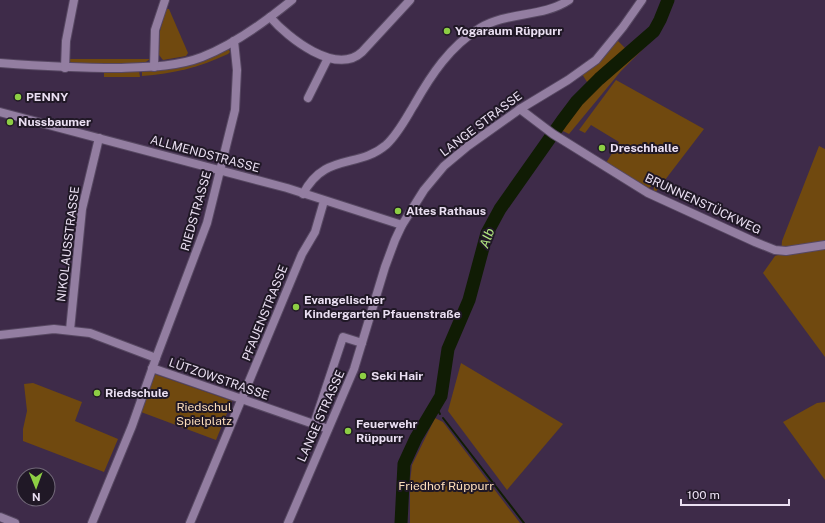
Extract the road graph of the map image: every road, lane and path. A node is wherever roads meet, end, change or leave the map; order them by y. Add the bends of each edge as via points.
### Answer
1 (74, 0) edge
2 (165, 0) edge
3 (292, 0) edge
4 (410, 0) edge
5 (569, 0) edge
6 (642, 0) edge
7 (270, 18) junction
8 (234, 41) junction
9 (328, 58) junction
10 (0, 63) edge
11 (154, 67) junction
12 (65, 68) junction
13 (308, 98) dead end
14 (520, 109) junction
15 (0, 112) edge
16 (98, 138) junction
17 (220, 170) junction
18 (304, 194) junction
19 (324, 201) junction
20 (402, 225) junction
21 (825, 245) edge
22 (70, 330) junction
23 (0, 335) edge
24 (362, 343) junction
25 (156, 358) junction
26 (152, 368) junction
27 (242, 400) junction
28 (314, 424) junction
29 (328, 429) junction
30 (0, 516) edge
31 (1, 523) edge
32 (15, 523) edge
33 (92, 523) edge
34 (190, 523) edge
35 (288, 523) edge

1 - 12 street via 66,41
2 - 11 street via 155,30
3 - 7 street
4 - 9 street via 358,55 343,61
5 - 18 street via 546,11 502,18 472,33 436,68 390,141 373,153 326,168 314,178
6 - 14 street, LANGE STRASSE via 596,60
7 - 8 street
7 - 9 street via 280,28
8 - 11 street via 193,60
8 - 17 street, RIEDSTRASSE via 237,70 235,110
9 - 13 street
10 - 12 street
11 - 12 street
14 - 20 street, LANGE STRASSE via 444,166 424,190
14 - 21 street, BRUNNENSTÜCKWEG via 544,129 656,197 755,242 775,250 786,251
15 - 16 street, ALLMENDSTRASSE
16 - 17 street, ALLMENDSTRASSE
16 - 22 street, NIKOLAUSSTRASSE via 82,209
17 - 18 street, ALLMENDSTRASSE
17 - 25 street, RIEDSTRASSE via 202,241
18 - 19 street, ALLMENDSTRASSE
19 - 20 street, ALLMENDSTRASSE
19 - 27 street, PFAUENSTRASSE via 315,232 302,254
20 - 24 street, LANGE STRASSE via 385,267
22 - 23 street, LÜTZOWSTRASSE
22 - 25 street, LÜTZOWSTRASSE via 109,338
24 - 28 street via 343,337
24 - 29 street, LANGE STRASSE via 344,396
25 - 26 street, LÜTZOWSTRASSE
26 - 27 street, LÜTZOWSTRASSE
26 - 33 street via 132,426
27 - 28 street, LÜTZOWSTRASSE
27 - 34 street, PFAUENSTRASSE
28 - 29 street, LÜTZOWSTRASSE
29 - 35 street, LANGE STRASSE
30 - 31 street
30 - 32 street

